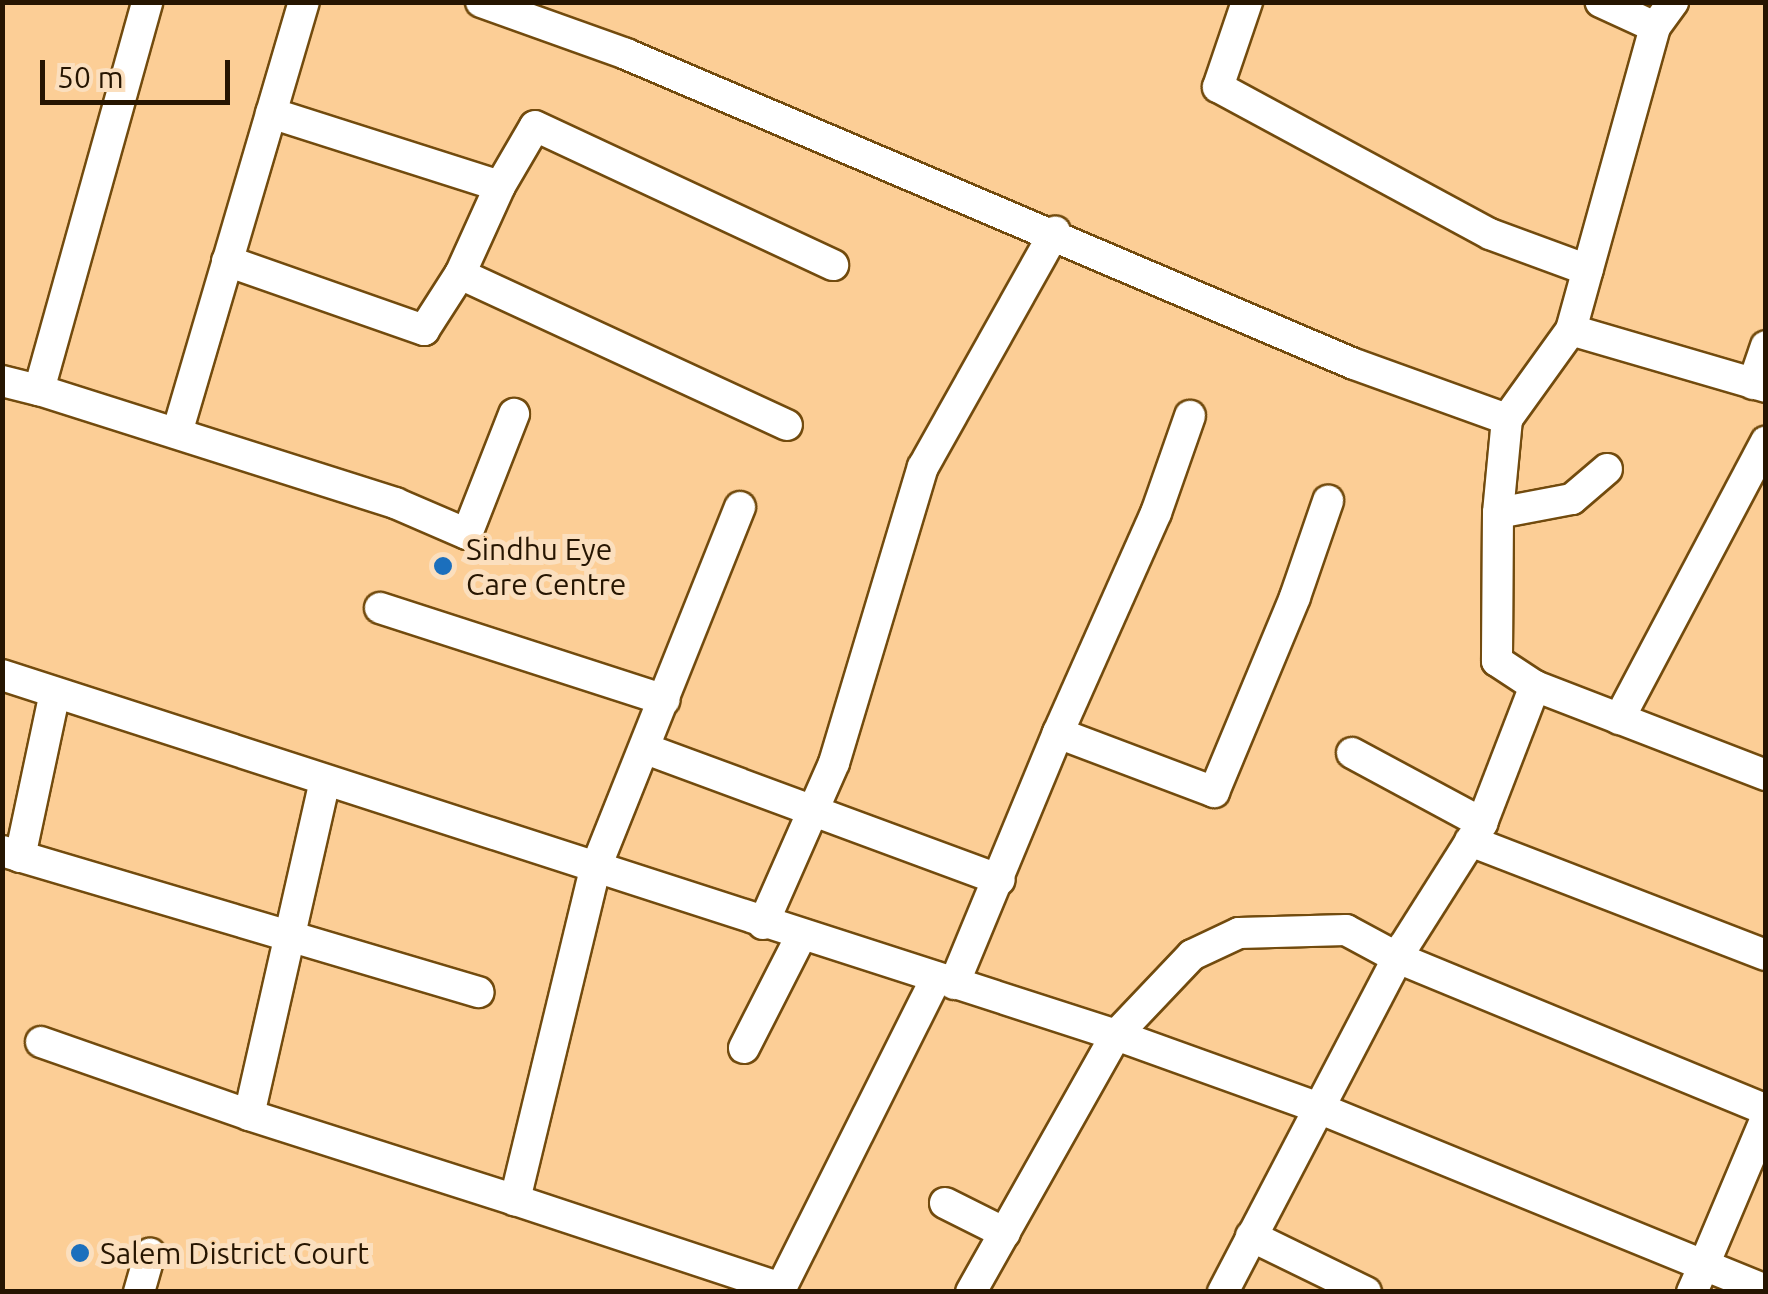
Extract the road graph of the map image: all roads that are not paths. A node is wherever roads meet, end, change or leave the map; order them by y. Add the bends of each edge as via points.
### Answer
1 (147, 2) edge
2 (304, 2) edge
3 (481, 2) edge
4 (1248, 2) edge
5 (1601, 2) edge
6 (1664, 15) edge
7 (271, 113) junction
8 (500, 186) junction
9 (1056, 232) junction
10 (227, 262) junction
11 (832, 265) dead end
12 (1588, 270) junction
13 (460, 274) junction
14 (1571, 330) junction
15 (1766, 346) edge
16 (2, 381) edge
17 (1759, 386) edge
18 (40, 390) junction
19 (514, 414) dead end
20 (1190, 416) dead end
21 (1507, 419) junction
22 (787, 424) dead end
23 (177, 433) junction
24 (1766, 441) edge
25 (1607, 469) dead end
26 (1328, 500) dead end
27 (740, 507) dead end
28 (1498, 512) junction
29 (380, 608) dead end
30 (2, 675) edge
31 (1534, 686) junction
32 (55, 693) junction
33 (664, 700) junction
34 (1619, 719) junction
35 (1058, 733) junction
36 (646, 749) junction
37 (1352, 754) dead end
38 (1764, 770) edge
39 (325, 781) junction
40 (814, 810) junction
41 (1476, 832) junction
42 (12, 854) edge
43 (595, 869) junction
44 (1000, 880) junction
45 (762, 924) junction
46 (801, 936) junction
47 (292, 937) junction
48 (1766, 955) edge
49 (1398, 958) junction
50 (945, 981) junction
51 (479, 992) dead end
52 (1116, 1035) junction
53 (41, 1042) dead end
54 (744, 1048) dead end
55 (1316, 1108) junction
56 (1766, 1110) edge
57 (249, 1114) junction
58 (1766, 1118) edge
59 (514, 1200) junction
60 (945, 1204) dead end
61 (1005, 1233) junction
62 (1250, 1236) junction
63 (150, 1254) dead end
64 (1698, 1278) edge
65 (1766, 1290) edge
66 (139, 1292) edge
67 (971, 1292) edge
68 (1222, 1292) edge
69 (1366, 1292) edge

1 - 18 street
2 - 7 street
3 - 9 street via 626,54
4 - 12 street via 1218,87 1490,234
5 - 6 street
6 - 12 street
7 - 8 street
7 - 10 street
8 - 11 street via 535,126
8 - 13 street
9 - 21 street via 1354,364
9 - 40 street via 924,466
10 - 13 street via 424,330
10 - 23 street
12 - 14 street
13 - 22 street
14 - 17 street
14 - 21 street
15 - 17 street
16 - 18 street
18 - 23 street
19 - 23 street via 468,534 396,503
20 - 35 street via 1156,513
21 - 28 street
24 - 34 street
25 - 28 street via 1572,499
26 - 35 street via 1296,598 1214,792
27 - 33 street
28 - 31 street via 1497,661
29 - 33 street
30 - 32 street
31 - 34 street
31 - 41 street
32 - 39 street
32 - 42 street
33 - 36 street
34 - 38 street
35 - 44 street
36 - 40 street
36 - 43 street
37 - 41 street
39 - 43 street
39 - 47 street
40 - 44 street
40 - 45 street
41 - 48 street
41 - 49 street
42 - 47 street
43 - 45 street
43 - 59 street
44 - 50 street
45 - 46 street
46 - 50 street
46 - 54 street
47 - 51 street
47 - 57 street
49 - 52 street via 1346,930 1239,934 1192,955
49 - 55 street
49 - 56 street
50 - 52 street
50 - 59 street via 781,1288
52 - 55 street
52 - 61 street
53 - 57 street
55 - 62 street
55 - 64 street
57 - 59 street
58 - 64 street
60 - 61 street
61 - 67 street
62 - 68 street
62 - 69 street
63 - 66 street
64 - 65 street

